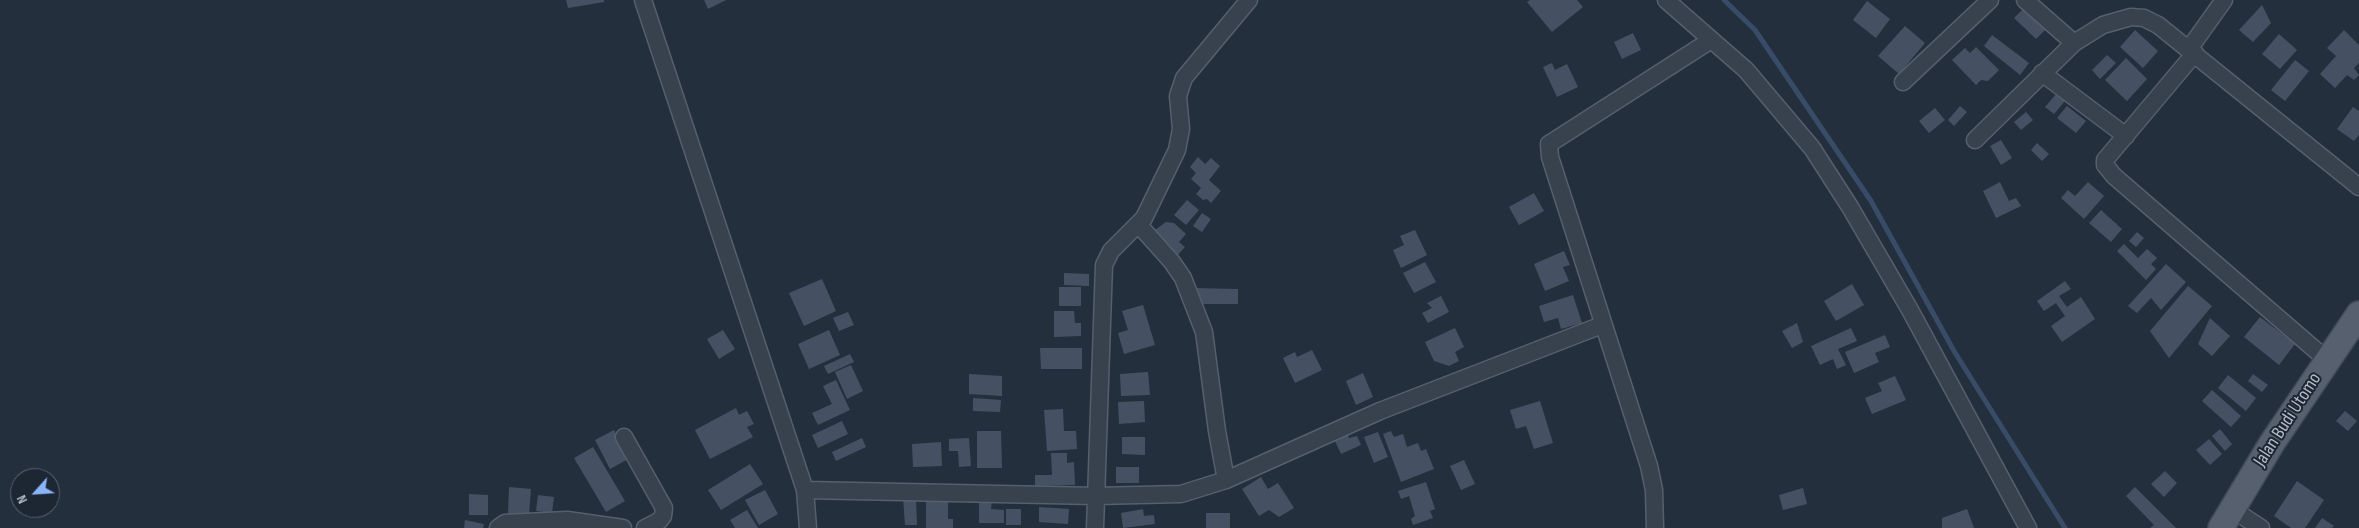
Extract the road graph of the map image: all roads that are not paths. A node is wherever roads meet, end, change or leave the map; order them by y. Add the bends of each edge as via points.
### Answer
1 (644, 0) edge
2 (1249, 0) edge
3 (1666, 0) edge
4 (1990, 0) edge
5 (2025, 0) edge
6 (2224, 0) edge
7 (1711, 40) junction
8 (2074, 43) junction
9 (2192, 51) junction
10 (2042, 73) junction
11 (1903, 82) dead end
12 (2126, 136) junction
13 (1975, 140) dead end
14 (2359, 187) edge
15 (1139, 225) junction
16 (2359, 314) edge
17 (1602, 324) junction
18 (2328, 360) junction
19 (624, 437) dead end
20 (1226, 480) junction
21 (805, 490) junction
22 (1096, 496) junction
23 (2227, 518) edge
24 (557, 525) edge
25 (498, 528) edge
26 (623, 528) edge
27 (645, 528) edge
28 (808, 528) edge
29 (1095, 528) edge
30 (1655, 528) edge
31 (2028, 528) edge
32 (2261, 528) edge

1 - 21 street
2 - 15 street via 1184,78 1178,96 1181,129 1177,150
3 - 7 street
4 - 11 street
5 - 8 street
6 - 9 street
7 - 17 street via 1549,144 1550,157
7 - 31 street via 1746,70 1812,148 1910,310
8 - 9 street via 2103,25 2131,17 2144,18 2158,25
8 - 10 street
9 - 12 street
9 - 14 street
10 - 12 street
10 - 13 street
12 - 18 street via 2105,160 2108,170
15 - 20 street via 1183,278 1204,332
15 - 22 street via 1111,251 1104,265
16 - 18 main road, Jalan Budi Utomo
17 - 20 street via 1380,411
17 - 30 street via 1648,466 1654,490
18 - 23 main road, Jalan Budi Utomo
19 - 27 street via 664,508 659,521
20 - 22 street via 1181,494
21 - 22 street
21 - 28 street
22 - 29 street
23 - 32 street
24 - 25 street via 505,523
24 - 26 street via 567,520

